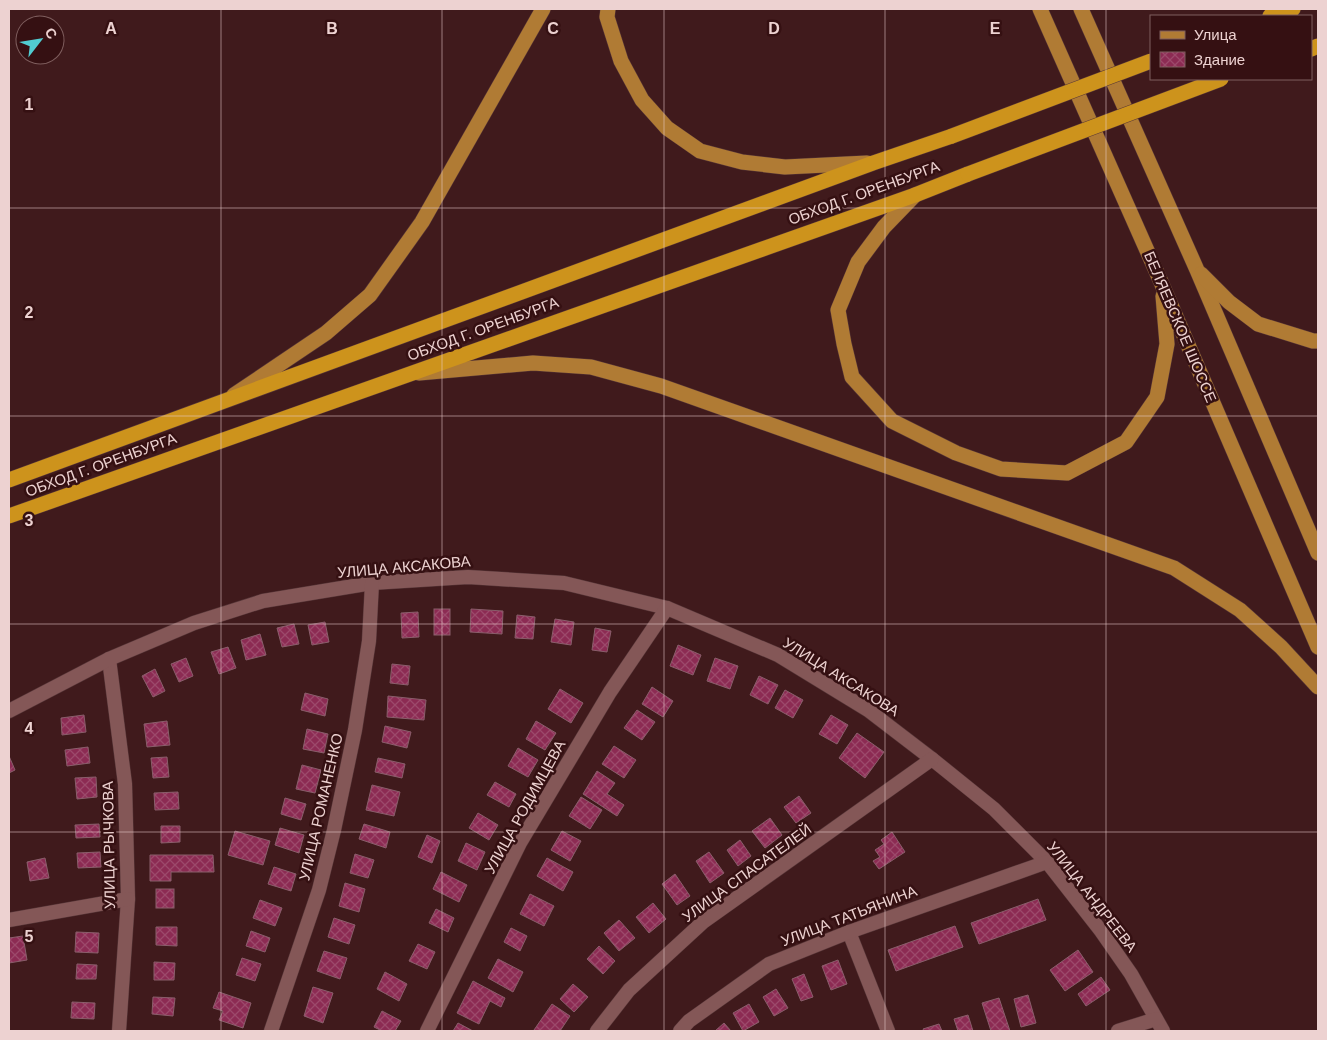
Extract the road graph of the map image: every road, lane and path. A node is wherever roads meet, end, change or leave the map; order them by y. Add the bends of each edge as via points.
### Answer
1 (543, 9) edge
2 (608, 9) edge
3 (1040, 9) edge
4 (1081, 9) edge
5 (1293, 9) edge
6 (1273, 15) edge
7 (1150, 61) edge
8 (1218, 80) edge
9 (873, 163) junction
10 (916, 194) junction
11 (1197, 270) junction
12 (1161, 282) junction
13 (1318, 341) edge
14 (408, 374) junction
15 (224, 402) junction
16 (9, 480) edge
17 (9, 516) edge
18 (1318, 554) edge
19 (372, 583) junction
20 (667, 608) junction
21 (1318, 647) edge
22 (109, 659) junction
23 (1318, 687) edge
24 (9, 711) edge
25 (932, 759) junction
26 (1047, 862) junction
27 (128, 899) junction
28 (9, 920) edge
29 (849, 932) junction
30 (1160, 1025) edge
31 (119, 1031) edge
32 (271, 1031) edge
33 (427, 1031) edge
34 (597, 1031) edge
35 (680, 1031) edge
36 (888, 1031) edge
37 (1118, 1031) edge

1 - 15 main road via 422,222 370,295 326,333
2 - 9 main road via 621,61 642,100 667,128 700,151 742,162 785,168
3 - 12 main road, БЕЛЯЕВСКОЕ ШОССЕ
4 - 11 main road
5 - 6 highway
7 - 9 highway, ОБХОД Г. ОРЕНБУРГА, bridge
8 - 10 highway, ОБХОД Г. ОРЕНБУРГА, bridge
9 - 15 highway, ОБХОД Г. ОРЕНБУРГА
10 - 12 main road via 884,226 858,262 838,310 852,377 892,421 965,456 1001,469 1067,472 1126,442 1157,397 1167,344
10 - 14 highway, ОБХОД Г. ОРЕНБУРГА
11 - 13 main road via 1258,324
11 - 18 main road
12 - 21 main road, БЕЛЯЕВСКОЕ ШОССЕ
14 - 17 highway, ОБХОД Г. ОРЕНБУРГА
14 - 23 main road via 533,363 591,367 661,386 1174,568 1240,610
15 - 16 highway, ОБХОД Г. ОРЕНБУРГА
19 - 20 street, УЛИЦА АКСАКОВА via 468,577 564,583
19 - 22 street, УЛИЦА АКСАКОВА via 263,601 194,623
19 - 32 street, УЛИЦА РОМАНЕНКО via 369,641 356,730 334,830 319,890
20 - 25 street, УЛИЦА АКСАКОВА via 778,655 868,710
20 - 33 street, УЛИЦА РОДИМЦЕВА via 610,692 520,843
22 - 24 street, УЛИЦА АКСАКОВА
22 - 27 street, УЛИЦА РЫЧКОВА via 125,784
25 - 26 street, УЛИЦА АНДРЕЕВА via 994,809
25 - 34 street, УЛИЦА СПАСАТЕЛЕЙ via 703,922 628,990
26 - 29 street, УЛИЦА ТАТЬЯНИНА
26 - 30 street, УЛИЦА АНДРЕЕВА via 1131,974
27 - 28 street
27 - 31 street, УЛИЦА РЫЧКОВА
29 - 35 street, УЛИЦА ТАТЬЯНИНА via 769,964 688,1021
29 - 36 street
30 - 37 street

